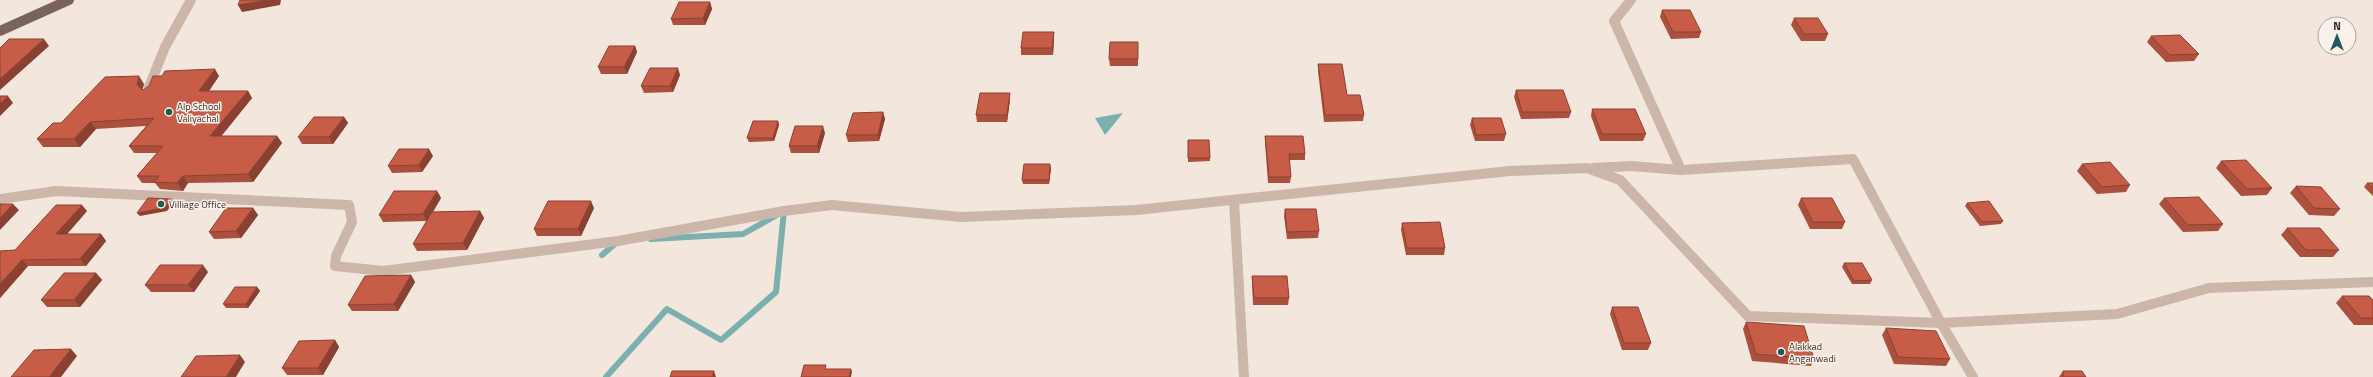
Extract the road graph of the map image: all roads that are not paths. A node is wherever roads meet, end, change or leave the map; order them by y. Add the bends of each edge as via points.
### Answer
1 (69, 0) edge
2 (191, 0) edge
3 (1631, 0) edge
4 (0, 31) edge
5 (148, 91) edge
6 (1587, 168) junction
7 (1681, 170) junction
8 (0, 199) edge
9 (1234, 200) junction
10 (2373, 282) edge
11 (1941, 323) junction
12 (1244, 377) edge
13 (1973, 377) edge

1 - 4 main road
2 - 5 street via 165,47
3 - 7 street via 1614,20
6 - 7 street via 1631,166
6 - 9 street via 1510,171
6 - 11 street via 1620,180 1748,316
7 - 11 street via 1853,158
8 - 9 street via 56,191 348,205 352,222 336,256 335,266 383,271 618,241 784,211 832,205 961,217 1136,210
9 - 12 street
10 - 11 street via 2209,288 2117,314
11 - 13 street

